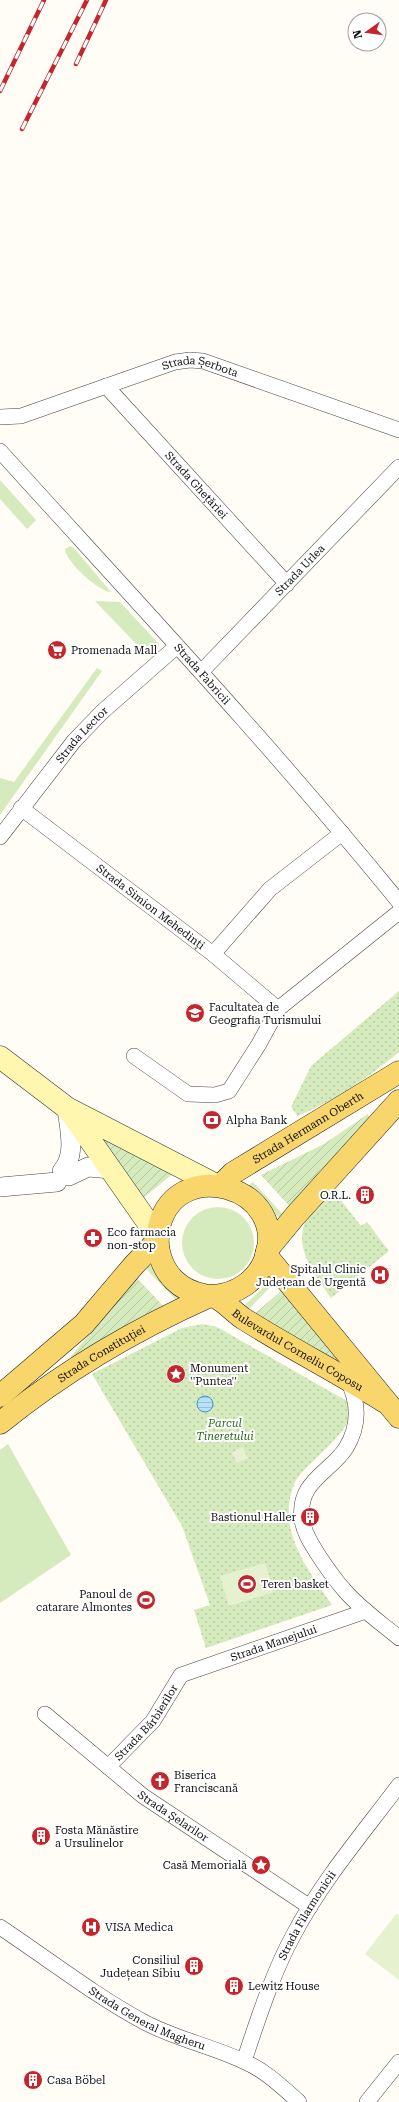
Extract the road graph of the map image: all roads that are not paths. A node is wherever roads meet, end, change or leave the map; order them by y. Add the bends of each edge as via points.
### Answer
1 (106, 386) junction
2 (0, 417) edge
3 (399, 430) edge
4 (0, 451) edge
5 (399, 467) edge
6 (287, 584) junction
7 (177, 646) junction
8 (201, 672) junction
9 (21, 808) junction
10 (342, 833) junction
11 (0, 837) edge
12 (399, 902) edge
13 (399, 912) edge
14 (213, 954) junction
15 (278, 1009) junction
16 (134, 1056) dead end
17 (0, 1057) edge
18 (399, 1072) edge
19 (399, 1101) edge
20 (68, 1108) junction
21 (111, 1169) junction
22 (58, 1179) junction
23 (218, 1185) junction
24 (0, 1187) edge
25 (158, 1239) junction
26 (267, 1252) junction
27 (212, 1296) junction
28 (347, 1378) junction
29 (0, 1396) edge
30 (392, 1409) edge
31 (0, 1423) edge
32 (366, 1611) junction
33 (399, 1638) edge
34 (181, 1675) joint
35 (45, 1714) dead end
36 (108, 1767) junction
37 (399, 1785) edge
38 (310, 1907) junction
39 (0, 1927) edge
40 (244, 2061) junction
41 (399, 2062) edge
42 (299, 2102) edge
43 (367, 2102) edge

1 - 2 street, Strada Șerbota via 21,416
1 - 3 street, Strada Șerbota via 175,362 203,361
1 - 6 street, Strada Ghețăriei
4 - 7 street, Strada Fabricii
5 - 6 street, Strada Urlea
6 - 8 street, Strada Urlea
7 - 8 street, Strada Fabricii
7 - 9 street, Strada Lector via 102,712 74,741
8 - 10 street, Strada Fabricii
9 - 11 street, Strada Lector
9 - 14 street, Strada Simion Mehedinți
10 - 12 street, Strada Fabricii
10 - 14 street via 270,889
13 - 15 street
14 - 15 street, Strada Simion Mehedinți
15 - 16 street via 229,1091 215,1095 188,1094
17 - 20 main road, Bulevardul Corneliu Coposu
18 - 23 main road, Strada Hermann Oberth via 233,1173
19 - 26 main road via 295,1216
20 - 21 main road, Bulevardul Corneliu Coposu
20 - 22 street via 71,1151 67,1166
20 - 23 main road, Bulevardul Corneliu Coposu
21 - 22 street via 88,1167
21 - 25 main road, Bulevardul Corneliu Coposu
22 - 24 street
23 - 25 main road, Bulevardul Corneliu Coposu via 199,1187 176,1199 162,1220
23 - 26 main road, Bulevardul Corneliu Coposu via 237,1191 257,1208 266,1228
25 - 27 main road, Bulevardul Corneliu Coposu via 162,1262 173,1279 190,1291
25 - 29 main road via 84,1324
26 - 27 main road, Bulevardul Corneliu Coposu via 261,1268 247,1284 228,1294
26 - 30 main road, Bulevardul Corneliu Coposu
27 - 28 main road, Bulevardul Corneliu Coposu via 243,1319
27 - 31 main road, Strada Constituției via 80,1365 49,1385
28 - 30 main road, Bulevardul Corneliu Coposu
28 - 32 street via 358,1408 354,1427 346,1448 310,1486 305,1497 302,1519 308,1538 333,1576 346,1593
32 - 33 street
32 - 34 street, Strada Manejului
34 - 36 street, Strada Bărbierilor via 154,1721
35 - 36 street, Strada Șelarilor
36 - 38 street, Strada Șelarilor via 143,1796
37 - 38 street, Strada Filarmonicii via 338,1865
38 - 40 street, Strada Filarmonicii via 283,1956
39 - 40 street, Strada General Magheru via 88,1988 145,2022 172,2035
40 - 42 street, Strada General Magheru via 270,2077
41 - 43 street

